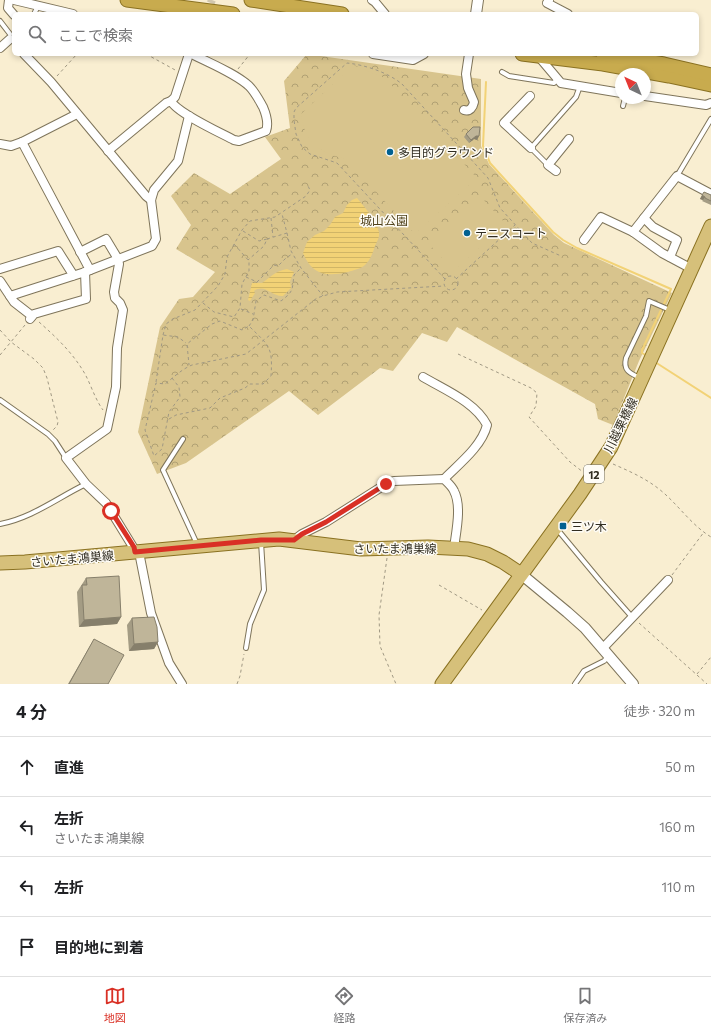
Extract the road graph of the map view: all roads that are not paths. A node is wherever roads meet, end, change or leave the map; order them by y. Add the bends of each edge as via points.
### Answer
1 (9, 0) edge
2 (14, 0) edge
3 (126, 0) edge
4 (251, 0) edge
5 (372, 0) edge
6 (478, 0) edge
7 (549, 0) edge
8 (38, 6) junction
9 (35, 12) edge
10 (64, 12) edge
11 (218, 12) edge
12 (329, 12) edge
13 (382, 12) edge
14 (476, 12) edge
15 (564, 12) edge
16 (12, 13) edge
17 (0, 21) edge
18 (12, 38) edge
19 (0, 48) edge
20 (26, 56) edge
21 (189, 56) edge
22 (194, 56) edge
23 (386, 56) edge
24 (420, 56) edge
25 (468, 56) edge
26 (533, 56) edge
27 (626, 56) edge
28 (539, 57) junction
29 (660, 59) edge
30 (502, 72) dead end
31 (711, 75) edge
32 (557, 79) junction
33 (711, 85) edge
34 (580, 86) junction
35 (615, 92) edge
36 (530, 96) dead end
37 (651, 97) edge
38 (172, 101) junction
39 (711, 103) edge
40 (464, 110) dead end
41 (77, 114) junction
42 (189, 116) junction
43 (711, 119) edge
44 (710, 126) edge
45 (569, 139) dead end
46 (22, 142) junction
47 (0, 144) edge
48 (531, 148) junction
49 (108, 151) junction
50 (548, 165) junction
51 (556, 171) dead end
52 (677, 176) junction
53 (711, 194) edge
54 (151, 200) junction
55 (644, 218) junction
56 (633, 232) junction
57 (710, 233) edge
58 (584, 240) dead end
59 (80, 252) junction
60 (670, 257) junction
61 (118, 259) junction
62 (0, 269) edge
63 (692, 269) junction
64 (87, 271) junction
65 (72, 276) junction
66 (0, 281) edge
67 (10, 296) junction
68 (672, 311) junction
69 (423, 377) dead end
70 (642, 378) junction
71 (0, 400) edge
72 (183, 439) dead end
73 (66, 458) junction
74 (444, 479) junction
75 (86, 484) junction
76 (0, 524) edge
77 (556, 527) junction
78 (261, 540) junction
79 (294, 540) junction
80 (198, 546) junction
81 (454, 548) junction
82 (137, 552) junction
83 (0, 562) edge
84 (521, 574) junction
85 (668, 580) road end
86 (632, 617) junction
87 (246, 648) road end
88 (606, 652) junction
89 (182, 684) edge
90 (442, 684) edge
91 (575, 684) edge
92 (633, 684) edge

1 - 16 street via 8,8
2 - 8 street
3 - 11 highway
4 - 12 highway
5 - 13 street
6 - 14 street
7 - 15 street via 547,3
8 - 9 lane
8 - 10 street
17 - 18 lane
18 - 19 street
20 - 41 street
21 - 38 street
22 - 42 street via 248,85 266,113 268,126 266,131 239,141
23 - 24 street via 413,60
25 - 40 street via 466,74 474,102 472,108
26 - 28 highway
27 - 29 highway
28 - 32 street
28 - 33 highway via 603,64
29 - 31 highway
30 - 32 lane via 509,76 554,82
32 - 34 street via 561,83
34 - 35 street
34 - 48 lane via 576,97
36 - 48 street via 504,123
37 - 39 street via 706,105
38 - 42 street via 173,105
38 - 49 street
41 - 46 street
41 - 49 street
42 - 54 street via 180,159 154,190
43 - 44 lane
44 - 52 lane
45 - 50 street
46 - 47 street via 11,146
46 - 59 street
48 - 50 lane
49 - 54 street
50 - 51 street
52 - 53 street
52 - 55 street
54 - 61 street via 156,239 152,246
55 - 56 street
55 - 60 street via 653,227 677,240
56 - 58 street via 601,217
56 - 60 street
57 - 63 main road, 川越栗橋線 / 12
59 - 61 street via 106,239
59 - 64 street
60 - 63 street
61 - 64 street
61 - 73 street via 114,292 123,310 117,348 116,387 107,429
62 - 65 street via 58,251
63 - 68 main road, 川越栗橋線 / 12
64 - 65 street
64 - 67 street via 86,300 31,317
65 - 67 street
66 - 67 street
68 - 70 main road, 川越栗橋線 / 12
68 - 70 lane via 649,301 646,316 624,364 629,372
69 - 74 street via 461,398 484,418 487,424 475,447
70 - 77 main road, 川越栗橋線 / 12 via 603,460
71 - 73 lane via 48,434
72 - 80 lane via 163,470
73 - 75 street
74 - 79 street via 394,481 386,484
74 - 81 street via 455,492 457,502
75 - 76 lane via 39,511
75 - 82 street via 108,507
77 - 84 main road, 川越栗橋線 / 12
77 - 86 lane
78 - 79 main road, さいたま鴻巣線
78 - 80 main road, さいたま鴻巣線
78 - 87 lane via 264,590 250,624
79 - 81 main road, さいたま鴻巣線 via 348,548
80 - 82 main road, さいたま鴻巣線
81 - 84 main road, さいたま鴻巣線 via 487,554
82 - 83 main road, さいたま鴻巣線
82 - 89 street via 151,613 169,663
84 - 88 street via 567,612
84 - 90 main road, 川越栗橋線 / 12
85 - 86 street
86 - 88 street
88 - 91 lane via 604,661 584,671
88 - 92 street

